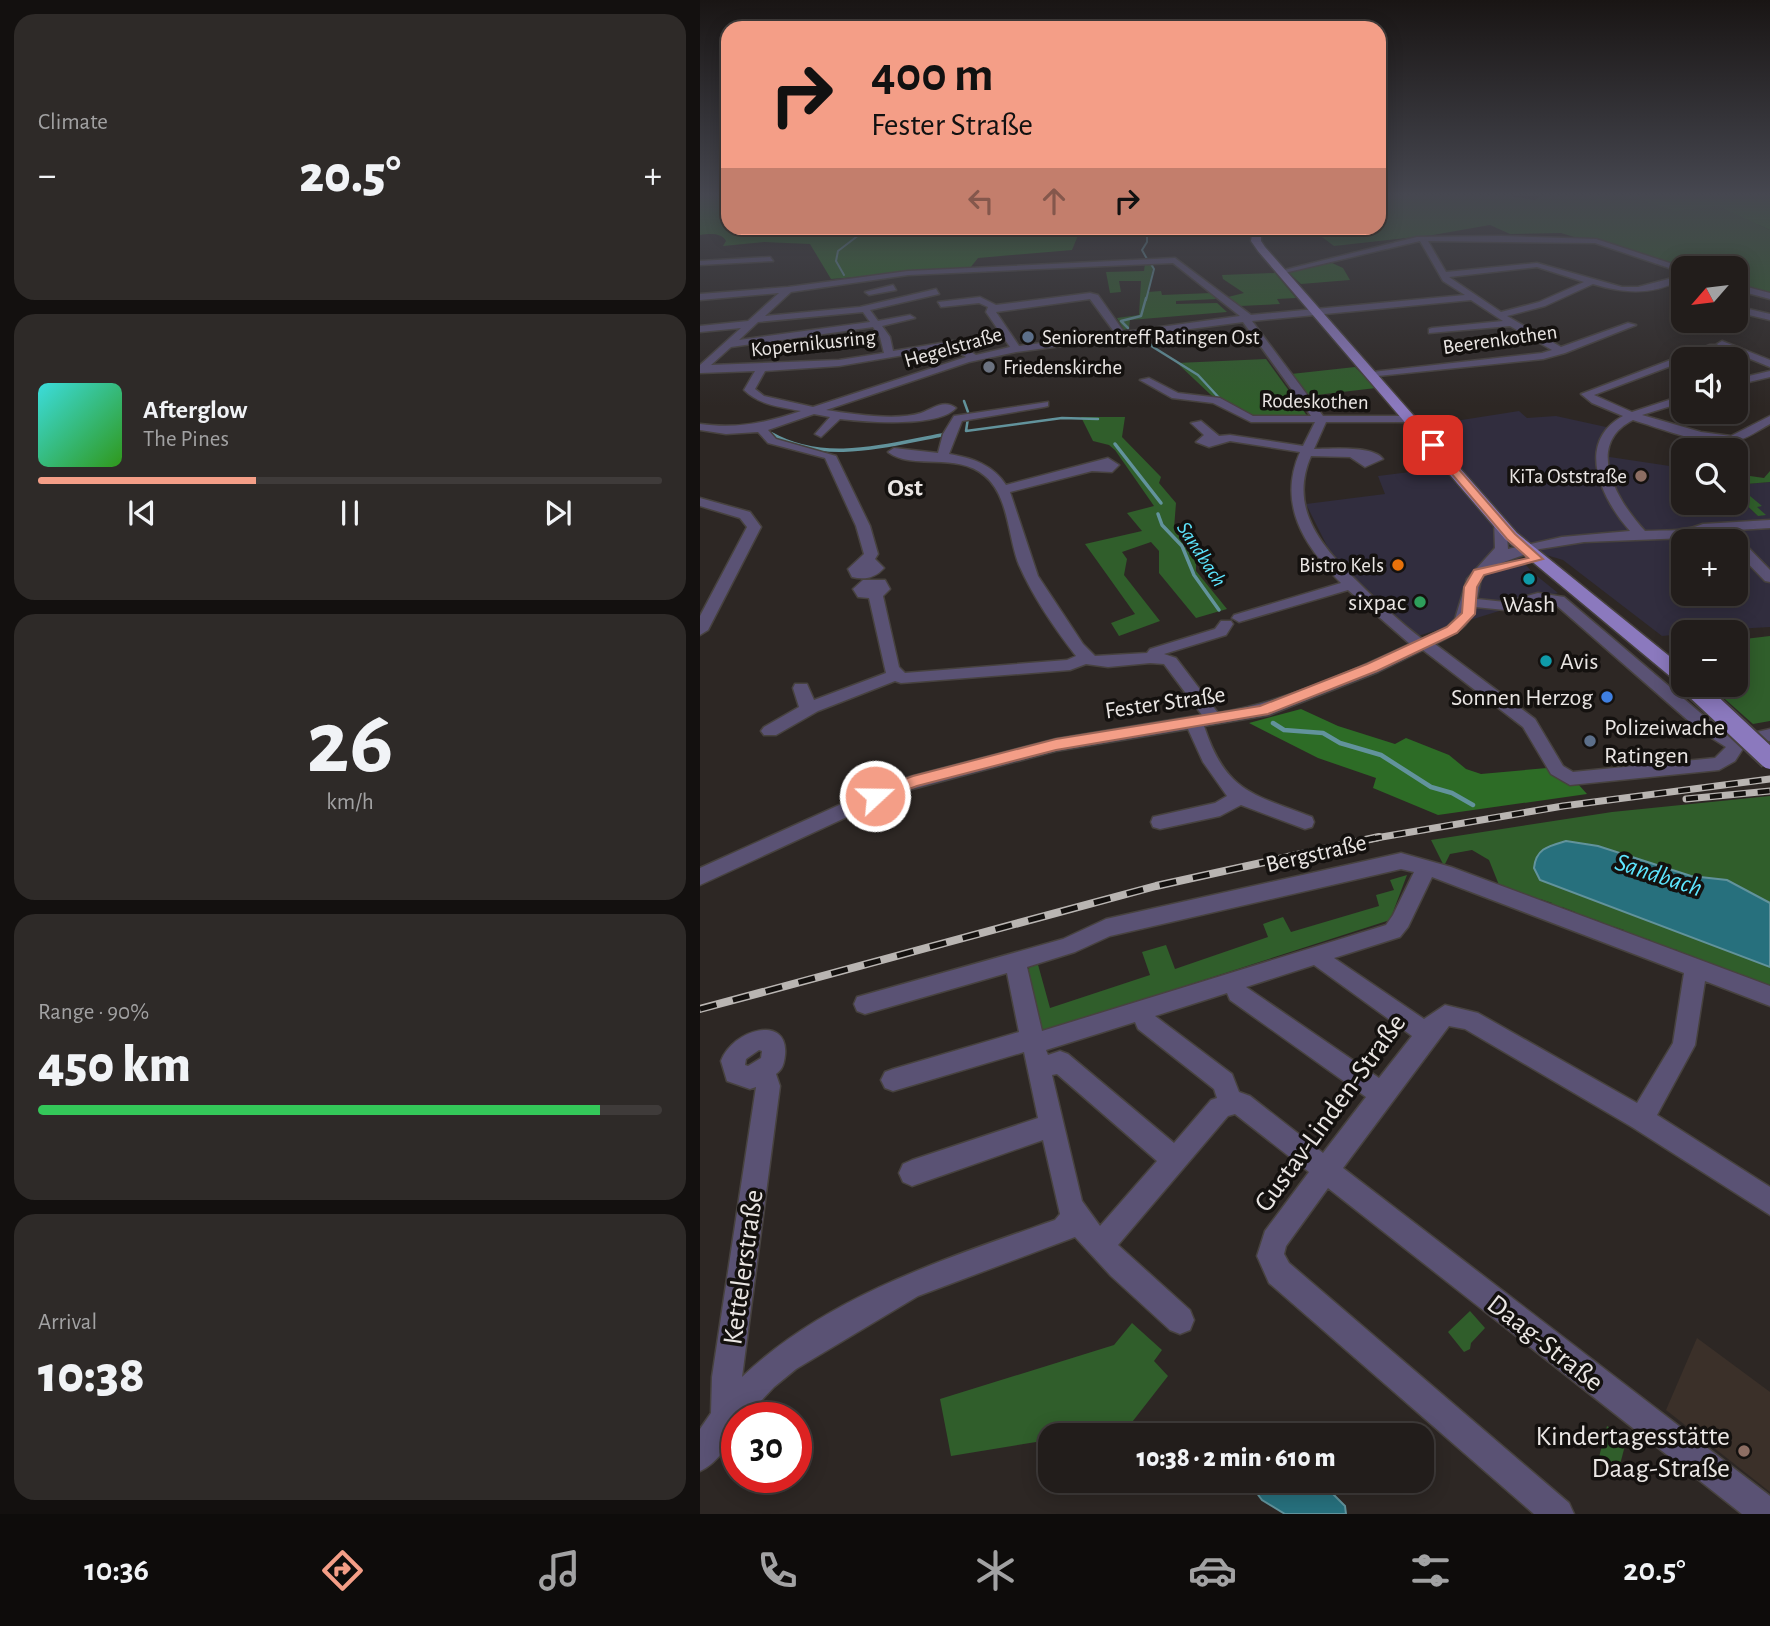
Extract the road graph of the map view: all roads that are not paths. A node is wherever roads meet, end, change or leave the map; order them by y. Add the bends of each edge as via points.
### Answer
1 (1067, 265) edge
2 (1181, 265) edge
3 (1274, 265) edge
4 (1312, 265) edge
5 (1438, 265) edge
6 (1280, 272) junction
7 (1444, 275) junction
8 (875, 277) junction
9 (1671, 281) edge
10 (1590, 282) junction
11 (893, 288) dead end
12 (788, 290) junction
13 (880, 290) junction
14 (1748, 290) edge
15 (869, 292) dead end
16 (936, 292) dead end
17 (1770, 296) edge
18 (700, 297) edge
19 (1475, 297) junction
20 (941, 304) dead end
21 (994, 307) junction
22 (862, 309) junction
23 (1316, 312) junction
24 (1748, 312) edge
25 (1500, 315) junction
26 (1770, 317) edge
27 (910, 318) dead end
28 (1246, 318) junction
29 (752, 322) junction
30 (1511, 323) junction
31 (876, 324) junction
32 (1631, 325) dead end
33 (700, 329) edge
34 (1432, 331) dead end
35 (1121, 334) junction
36 (729, 344) junction
37 (1016, 349) junction
38 (1562, 351) junction
39 (889, 354) junction
40 (1748, 357) edge
41 (974, 358) junction
42 (1671, 364) edge
43 (1770, 364) edge
44 (701, 369) edge
45 (762, 369) junction
46 (1770, 374) edge
47 (1372, 375) junction
48 (1748, 379) edge
49 (1145, 380) dead end
50 (1671, 402) edge
51 (1044, 404) dead end
52 (813, 411) junction
53 (926, 415) dead end
54 (1632, 416) junction
55 (835, 418) junction
56 (1410, 419) junction
57 (1770, 419) edge
58 (1321, 421) junction
59 (1197, 423) dead end
60 (700, 427) edge
61 (762, 428) junction
62 (821, 434) dead end
63 (1701, 438) edge
64 (1736, 438) edge
65 (1308, 451) junction
66 (894, 452) dead end
67 (1358, 454) dead end
68 (943, 456) junction
69 (1096, 466) dead end
70 (1003, 489) junction
71 (700, 502) edge
72 (1499, 523) junction
73 (1770, 524) edge
74 (1718, 528) joint
75 (1641, 534) junction
76 (1531, 554) junction
77 (1748, 555) edge
78 (1494, 560) junction
79 (1479, 573) junction
80 (1770, 578) edge
81 (1352, 584) junction
82 (1469, 602) junction
83 (700, 630) edge
84 (1422, 644) junction
85 (1155, 657) junction
86 (1086, 658) junction
87 (1671, 667) edge
88 (895, 675) junction
89 (801, 688) dead end
90 (1704, 697) edge
91 (809, 711) junction
92 (1214, 719) junction
93 (1194, 722) junction
94 (770, 731) dead end
95 (1770, 735) edge
96 (1735, 745) junction
97 (1770, 759) edge
98 (1241, 797) junction
99 (1160, 822) dead end
100 (1305, 822) dead end
101 (1426, 868) junction
102 (700, 877) edge
103 (1319, 955) junction
104 (1016, 962) junction
105 (1696, 968) junction
106 (1233, 982) junction
107 (1770, 996) edge
108 (865, 1004) dead end
109 (1142, 1011) junction
110 (1426, 1033) junction
111 (1033, 1041) junction
112 (1039, 1069) junction
113 (764, 1072) dead end
114 (893, 1080) dead end
115 (1382, 1094) junction
116 (1230, 1103) junction
117 (1642, 1119) junction
118 (1052, 1125) junction
119 (1175, 1160) junction
120 (1325, 1171) junction
121 (912, 1173) dead end
122 (1770, 1202) edge
123 (1077, 1217) junction
124 (1101, 1245) junction
125 (1180, 1320) dead end
126 (726, 1402) edge
127 (736, 1402) edge
128 (721, 1425) edge
129 (700, 1456) edge
130 (1558, 1514) edge
131 (1768, 1514) edge

1 - 8 street
2 - 28 street
3 - 6 main road
4 - 6 street
5 - 7 street
6 - 23 main road
7 - 10 street via 1537,265
7 - 19 street
8 - 12 street
8 - 13 street
9 - 10 street via 1631,290
10 - 25 street via 1542,304
11 - 13 street
12 - 18 street
12 - 29 street
13 - 15 street
14 - 17 street
16 - 22 street
19 - 23 street, Hegelstraße
19 - 25 street
20 - 21 street via 980,300
21 - 35 street via 1095,297
21 - 37 street via 991,312
22 - 29 street, Kopernikusring
22 - 31 street, Kopernikusring
23 - 28 street, Hegelstraße
23 - 47 main road
24 - 26 street
25 - 30 street
27 - 31 street
28 - 35 street, Hegelstraße
28 - 58 street
29 - 33 street, Kopernikusring
29 - 36 street
30 - 34 street
30 - 38 street
31 - 36 street
31 - 39 street, Kopernikusring
32 - 38 street, Beerenkothen
35 - 37 street, Hegelstraße
36 - 44 street
37 - 41 street, Hegelstraße
38 - 47 street, Beerenkothen
39 - 41 street via 955,344
39 - 45 street, Kopernikusring
40 - 43 street
41 - 52 street, Hegelstraße
42 - 54 street via 1587,393
44 - 45 street, Kopernikusring
45 - 52 street via 750,388 752,395
46 - 48 street
47 - 56 main road
49 - 58 street, Rodeskothen via 1175,396 1216,400 1246,418
50 - 54 street
51 - 68 street via 958,418
52 - 55 street
52 - 61 street, Hegelstraße
53 - 55 street via 863,425
54 - 63 street
54 - 75 street via 1610,430 1602,462 1610,495
55 - 62 street
56 - 58 street, Rodeskothen
56 - 72 main road
57 - 64 street
58 - 65 street
59 - 65 street via 1215,439
60 - 61 street, Hegelstraße via 726,431
61 - 88 street via 772,441 830,456 863,526
65 - 67 street
65 - 81 street via 1297,477 1298,508 1325,557
66 - 68 street
68 - 70 street via 989,472
69 - 70 street
70 - 86 street via 1026,566
71 - 83 street via 745,514 754,527
72 - 76 main road
72 - 78 street via 1502,548
73 - 74 street
74 - 75 street
75 - 76 street via 1565,543
76 - 78 street
76 - 79 street
76 - 87 main road
77 - 80 street
78 - 79 street
79 - 82 street, Fester Straße
81 - 84 street
81 - 85 street via 1233,621 1221,632 1154,652
82 - 84 street, Fester Straße via 1463,622
82 - 96 street via 1505,606 1538,597 1559,600 1705,726
84 - 92 street, Fester Straße via 1286,704
84 - 96 street via 1529,723 1557,770 1570,779 1719,764 1730,757
85 - 86 street
85 - 92 street via 1175,665
86 - 88 street via 1070,665 914,679
88 - 91 street
89 - 91 street
90 - 97 main road, bridge
91 - 94 street
92 - 93 street, Fester Straße
93 - 98 street via 1225,781
93 - 102 street, Fester Straße via 1056,745 896,787
95 - 96 street
98 - 99 street via 1220,809
98 - 100 street
101 - 103 street via 1393,931
101 - 104 street, Bergstraße via 1410,862 1391,863 1119,925
101 - 105 street, Bergstraße
103 - 106 street
103 - 110 street via 1324,963
104 - 108 street, Bergstraße
104 - 111 street
105 - 107 street, Bergstraße
105 - 117 street via 1684,1045
106 - 109 street
106 - 115 street via 1238,993
109 - 111 street
109 - 116 street via 1146,1023 1224,1082
110 - 115 street, Gustav-Linden-Straße
110 - 117 street, Gustav-Linden-Straße via 1440,1017 1470,1020
111 - 112 street
111 - 114 street
112 - 118 street
112 - 119 street via 1060,1062
113 - 126 street, Kettelerstraße via 768,1086
115 - 120 street, Gustav-Linden-Straße
116 - 119 street via 1220,1108
116 - 120 street, Daag-Straße via 1241,1104
117 - 122 street, Gustav-Linden-Straße
118 - 121 street
118 - 123 street via 1067,1195
119 - 124 street
120 - 130 street, Gustav-Linden-Straße via 1273,1240 1270,1256 1279,1273
120 - 131 street, Daag-Straße
123 - 124 street
123 - 127 street via 1063,1230 910,1285 790,1357
124 - 125 street
128 - 129 street

